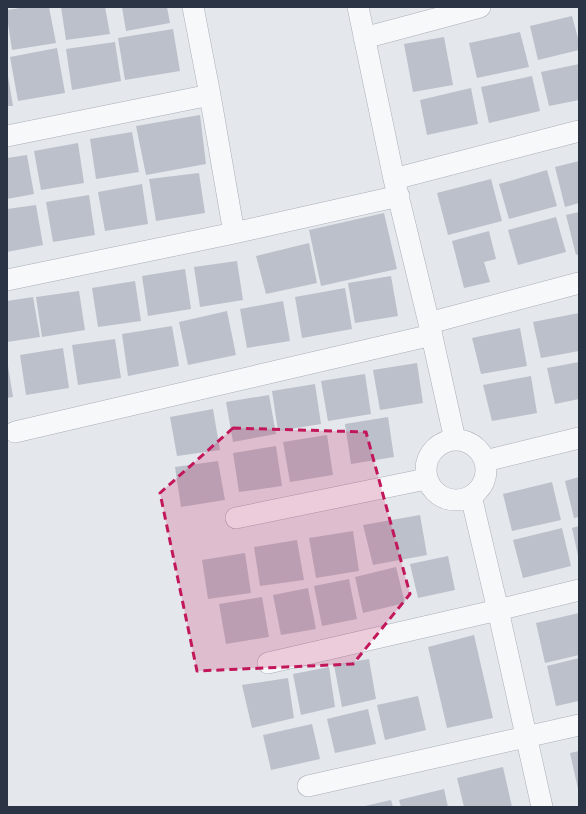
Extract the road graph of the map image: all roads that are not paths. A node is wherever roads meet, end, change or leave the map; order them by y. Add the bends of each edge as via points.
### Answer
1 (193, 7) edge
2 (358, 7) edge
3 (480, 7) edge
4 (364, 38) junction
5 (210, 95) junction
6 (579, 131) edge
7 (7, 136) edge
8 (396, 187) junction
9 (234, 233) junction
10 (7, 280) edge
11 (579, 283) edge
12 (431, 329) junction
13 (15, 432) dead end
14 (579, 438) edge
15 (455, 440) junction
16 (485, 461) junction
17 (426, 479) junction
18 (471, 496) junction
19 (236, 518) dead end
20 (579, 590) edge
21 (498, 610) junction
22 (268, 663) dead end
23 (579, 725) edge
24 (526, 736) junction
25 (308, 786) dead end
26 (542, 807) edge

1 - 5 street
2 - 4 street
3 - 4 street
4 - 8 street
5 - 7 street
5 - 9 street
6 - 8 street
8 - 9 street
8 - 12 street
9 - 10 street
11 - 12 street
12 - 13 street
12 - 15 street
14 - 16 street
15 - 16 street via 465,441 474,446 481,452
15 - 17 street via 438,445 431,452 426,460
16 - 18 street via 484,481 479,490
17 - 18 street via 431,489 450,500 461,500
17 - 19 street
18 - 21 street
20 - 21 street
21 - 22 street
21 - 24 street
23 - 24 street
24 - 25 street
24 - 26 street

